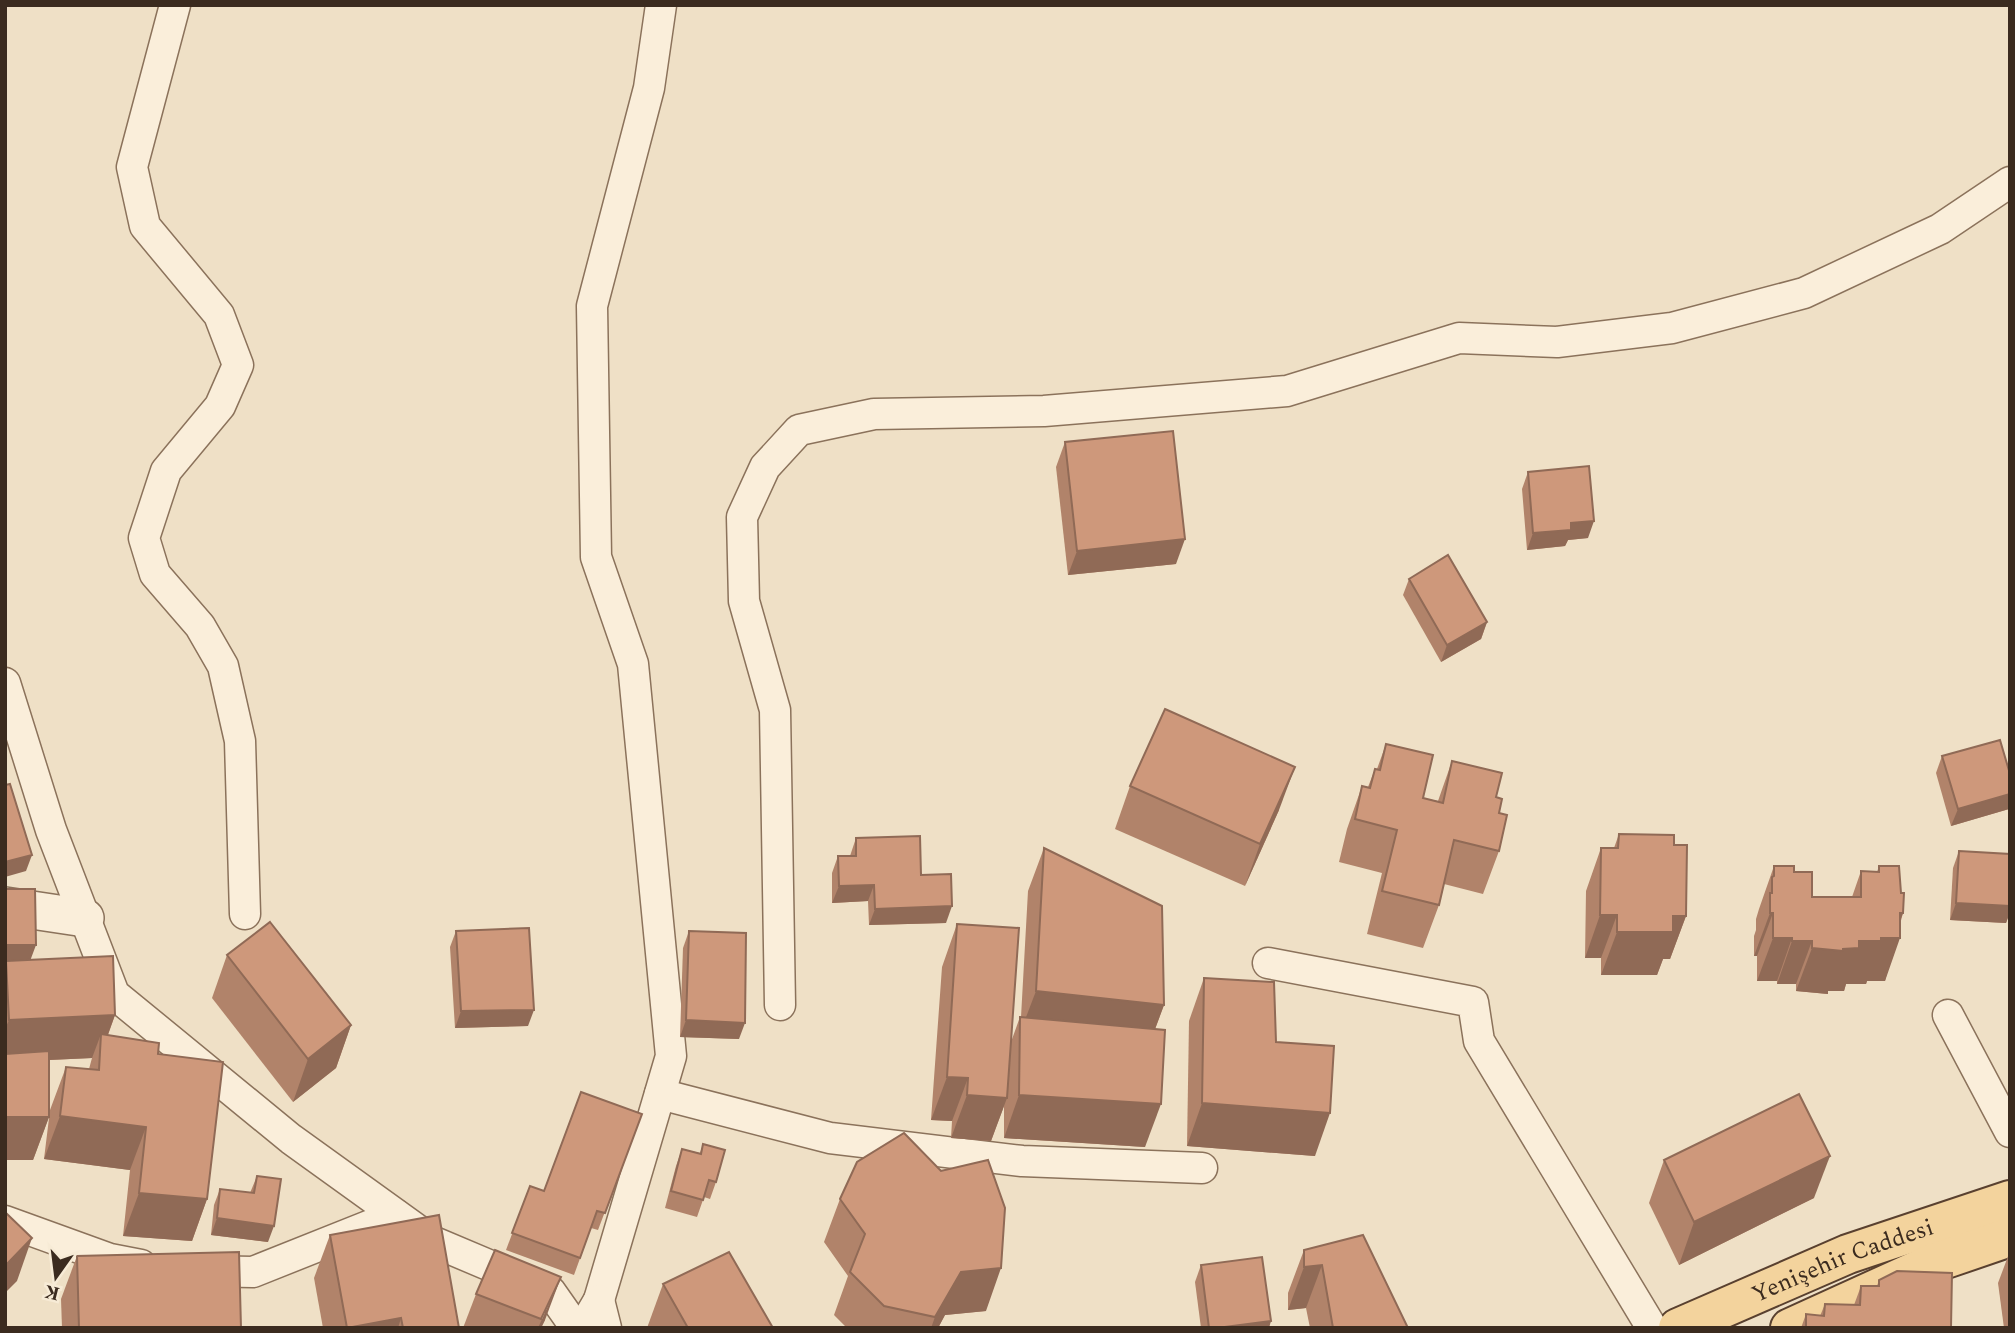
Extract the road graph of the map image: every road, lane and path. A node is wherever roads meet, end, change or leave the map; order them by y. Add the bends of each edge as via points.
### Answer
1 (175, 5) edge
2 (661, 5) edge
3 (2010, 182) edge
4 (5, 683) edge
5 (5, 906) edge
6 (245, 914) dead end
7 (85, 918) junction
8 (1268, 963) dead end
9 (779, 1005) dead end
10 (1948, 1015) dead end
11 (660, 1094) junction
12 (2010, 1132) edge
13 (1202, 1168) dead end
14 (2010, 1200) edge
15 (396, 1215) junction
16 (5, 1221) edge
17 (2010, 1237) edge
18 (602, 1314) edge
19 (576, 1328) edge
20 (582, 1328) edge
21 (1652, 1328) edge
22 (1678, 1328) edge
23 (1790, 1328) edge

1 - 6 street via 132,167 145,226 219,315 238,365 220,406 166,471 144,538 155,574 201,625 223,666 240,741
2 - 11 street via 649,88 592,306 596,557 633,664 671,1056
3 - 9 street via 1940,229 1804,293 1671,328 1557,342 1459,338 1287,391 1044,411 874,414 799,430 765,467 742,517 744,601 775,710
4 - 7 street via 51,831
5 - 7 street
7 - 15 street via 114,994 291,1139
8 - 21 street via 1473,1002 1479,1041
10 - 12 street
11 - 13 street via 830,1139 1021,1161
11 - 18 street
14 - 22 main road, Yenişehir Caddesi via 1848,1254
15 - 16 street via 253,1272 173,1271 110,1259
15 - 19 street via 434,1242 550,1292
17 - 23 main road, Yenişehir Caddesi via 1931,1264
18 - 20 street

